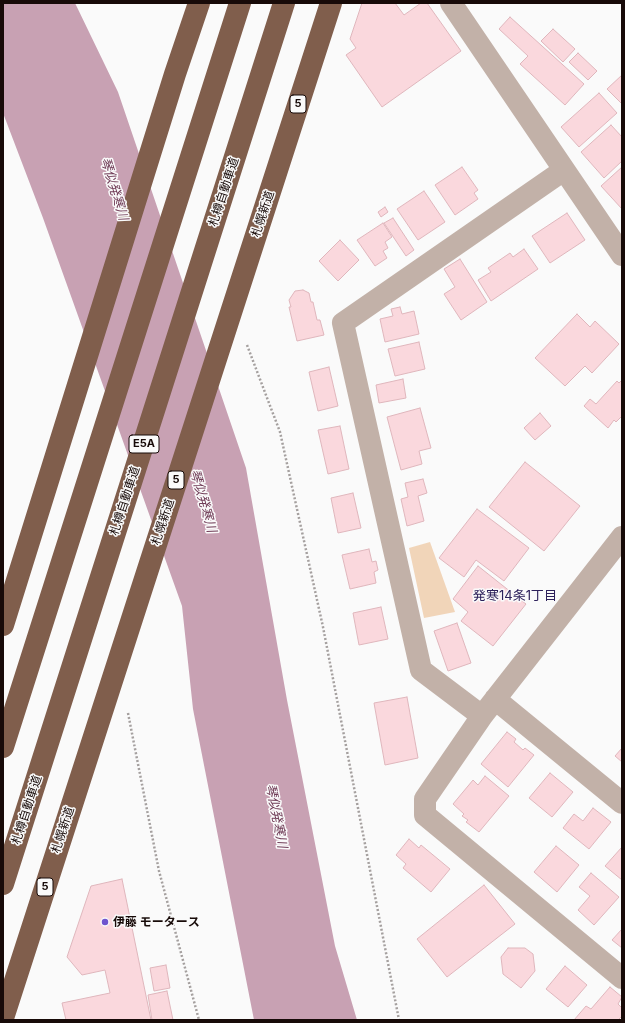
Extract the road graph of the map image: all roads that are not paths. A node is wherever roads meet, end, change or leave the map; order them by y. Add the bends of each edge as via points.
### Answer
1 (199, 3) edge
2 (240, 3) edge
3 (284, 3) edge
4 (331, 3) edge
5 (451, 3) edge
6 (564, 170) junction
7 (618, 241) edge
8 (622, 538) edge
9 (3, 625) edge
10 (496, 699) junction
11 (482, 716) junction
12 (3, 747) edge
13 (622, 803) edge
14 (3, 884) edge
15 (622, 978) edge
16 (3, 1018) edge

1 - 9 highway
2 - 12 highway
3 - 14 highway, 札樽自動車道 / E5A
4 - 16 highway, 札幌新道 / 5
5 - 6 street
6 - 7 street
6 - 11 street via 343,323 421,670
8 - 10 street
10 - 11 street
10 - 13 street
11 - 15 street via 425,799 425,815

